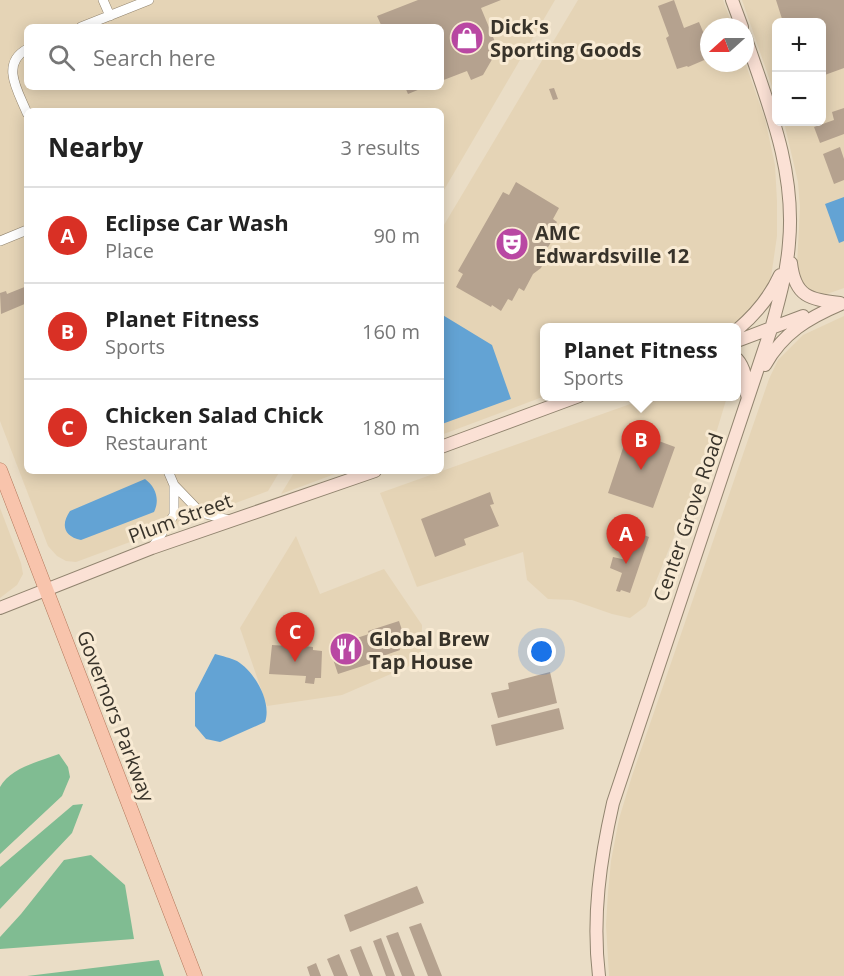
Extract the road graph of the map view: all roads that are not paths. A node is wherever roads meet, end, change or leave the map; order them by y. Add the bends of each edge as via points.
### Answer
1 (103, 0) edge
2 (149, 0) edge
3 (732, 0) edge
4 (110, 16) junction
5 (739, 18) edge
6 (89, 24) edge
7 (24, 51) edge
8 (754, 63) edge
9 (25, 108) edge
10 (24, 232) edge
11 (0, 241) edge
12 (789, 248) junction
13 (842, 303) edge
14 (741, 327) edge
15 (771, 328) junction
16 (741, 339) edge
17 (741, 364) edge
18 (750, 394) junction
19 (565, 401) edge
20 (444, 446) edge
21 (0, 470) edge
22 (169, 474) edge
23 (366, 474) edge
24 (174, 485) junction
25 (230, 520) junction
26 (153, 549) junction
27 (46, 590) junction
28 (0, 608) edge
29 (195, 976) edge
30 (599, 976) edge

1 - 4 street
2 - 4 street
3 - 5 main road
4 - 6 street
7 - 9 street via 12,67
8 - 12 main road, Center Grove Road via 780,141 789,196
10 - 11 street
12 - 13 main road via 793,277 801,292 815,300
12 - 14 main road via 765,302
12 - 15 main road, Center Grove Road
13 - 15 main road
13 - 18 main road via 789,333 773,351
15 - 16 main road
15 - 18 main road, Center Grove Road
17 - 18 main road
18 - 30 main road, Center Grove Road via 613,803 597,904
19 - 20 main road
21 - 27 main road, Governors Parkway
22 - 24 street
23 - 25 main road, Plum Street
24 - 25 street via 201,513
24 - 26 street via 174,515
25 - 26 main road, Plum Street
26 - 27 main road, Plum Street
27 - 28 main road, Plum Street
27 - 29 main road, Governors Parkway

